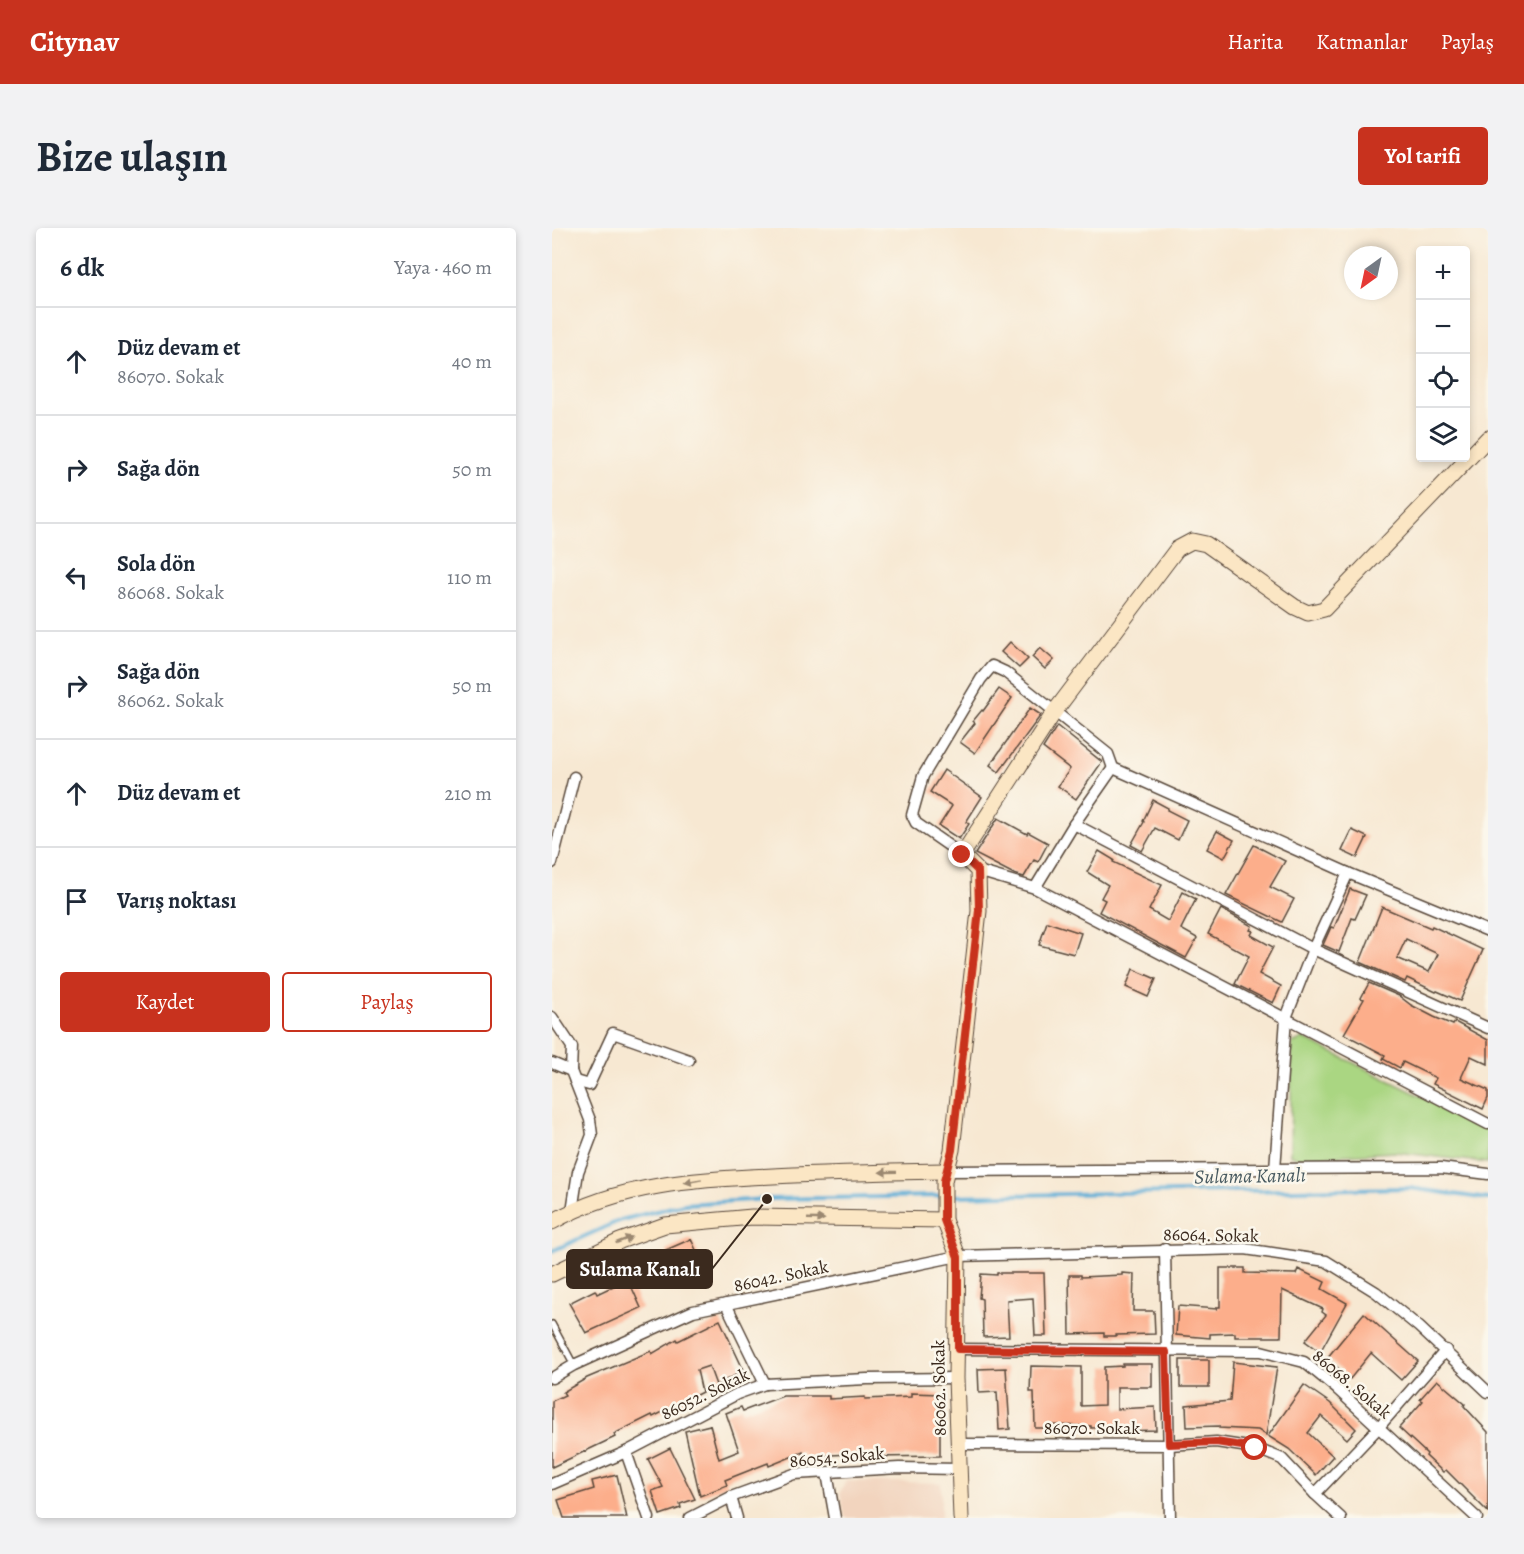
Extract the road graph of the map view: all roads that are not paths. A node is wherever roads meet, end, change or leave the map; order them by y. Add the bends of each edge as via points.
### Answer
1 (1488, 438) edge
2 (1055, 711) junction
3 (1113, 768) junction
4 (574, 777) dead end
5 (1074, 824) junction
6 (962, 855) junction
7 (552, 864) edge
8 (978, 871) junction
9 (1348, 873) junction
10 (1035, 888) junction
11 (1488, 931) edge
12 (1313, 949) junction
13 (552, 1017) edge
14 (1286, 1018) junction
15 (1488, 1028) edge
16 (689, 1060) dead end
17 (552, 1063) edge
18 (573, 1076) junction
19 (1488, 1124) edge
20 (1275, 1169) junction
21 (1488, 1174) edge
22 (945, 1176) junction
23 (572, 1211) junction
24 (944, 1215) junction
25 (552, 1222) edge
26 (1165, 1249) junction
27 (958, 1257) junction
28 (552, 1274) edge
29 (726, 1304) junction
30 (552, 1324) edge
31 (958, 1349) junction
32 (1446, 1350) junction
33 (1166, 1352) junction
34 (574, 1365) junction
35 (552, 1378) edge
36 (956, 1378) junction
37 (765, 1383) junction
38 (1488, 1392) edge
39 (1378, 1428) junction
40 (960, 1444) junction
41 (1169, 1444) junction
42 (626, 1452) junction
43 (959, 1469) junction
44 (827, 1473) junction
45 (552, 1484) edge
46 (1315, 1494) junction
47 (731, 1497) junction
48 (649, 1518) edge
49 (690, 1518) edge
50 (737, 1518) edge
51 (835, 1518) edge
52 (961, 1518) edge
53 (1170, 1518) edge
54 (1341, 1518) edge
55 (1477, 1518) edge

1 - 2 main road via 1323,609 1308,613 1295,607 1206,544 1192,541 1177,549
2 - 3 street via 1108,754
2 - 6 main road
2 - 6 street via 992,666 981,679 923,776 912,815 916,823
3 - 5 street
3 - 9 street
4 - 7 street
5 - 10 street
5 - 12 street
6 - 8 main road
8 - 10 street
8 - 22 main road via 979,910 952,1150
9 - 11 street
9 - 12 street
10 - 14 street
12 - 14 street
12 - 15 street
13 - 18 street via 572,1047
14 - 19 street
14 - 20 street
16 - 18 street via 613,1033 589,1085
17 - 18 street
18 - 23 street via 592,1135 578,1172
20 - 21 street via 1441,1168
20 - 22 street
22 -> 23 main road via 704,1179 633,1191
22 - 24 main road
23 - 25 main road
24 - 27 main road
28 -> 24 main road via 620,1241 665,1225 753,1217
26 - 27 street, 86064. Sokak
26 - 32 street, 86064. Sokak via 1245,1249 1326,1261 1376,1292
26 - 33 street
27 - 29 street, 86042. Sokak
27 - 31 main road, 86062. Sokak
29 - 34 street, 86042. Sokak via 693,1311
29 - 37 street
30 - 34 lane
31 - 33 street, 86068. Sokak
31 - 36 main road, 86062. Sokak
32 - 38 street, 86064. Sokak
32 - 39 street
33 - 39 street, 86068. Sokak via 1261,1351 1304,1362
33 - 41 street
34 - 35 street, 86042. Sokak
36 - 37 street, 86052. Sokak
36 - 40 main road, 86062. Sokak
37 - 42 street, 86052. Sokak
39 - 46 street
39 - 55 street, 86068. Sokak
40 - 41 street, 86070. Sokak
40 - 43 main road, 86062. Sokak
41 - 46 street, 86070. Sokak via 1216,1442 1255,1448 1282,1459
41 - 53 street
42 - 45 street, 86052. Sokak
42 - 48 street
43 - 44 street, 86054. Sokak
43 - 52 main road, 86062. Sokak
44 - 47 street, 86054. Sokak via 794,1474
44 - 51 street
46 - 54 street, 86070. Sokak
47 - 49 street, 86054. Sokak
47 - 50 street

